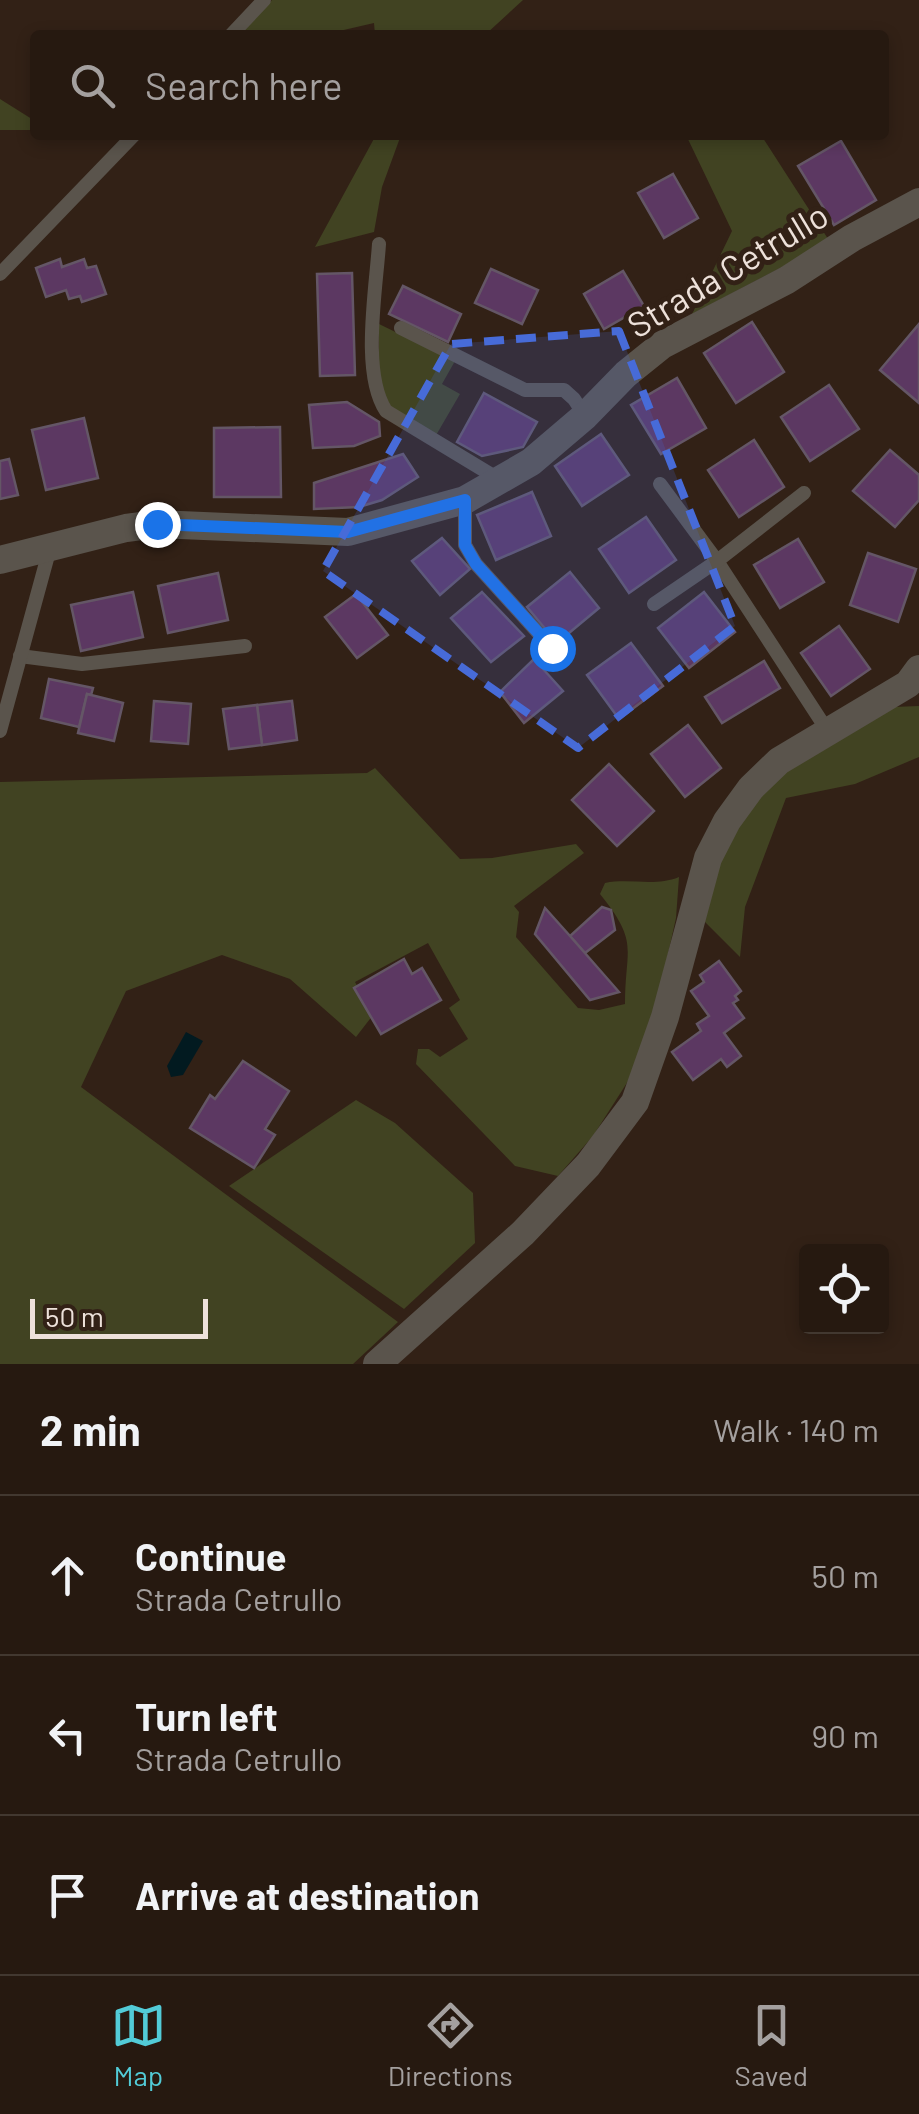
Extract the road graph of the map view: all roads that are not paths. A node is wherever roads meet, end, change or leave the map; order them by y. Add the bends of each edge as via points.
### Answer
1 (264, 0) edge
2 (236, 30) edge
3 (129, 140) edge
4 (919, 202) edge
5 (378, 244) dead end
6 (0, 274) edge
7 (401, 328) dead end
8 (585, 416) junction
9 (500, 480) junction
10 (660, 484) dead end
11 (804, 492) dead end
12 (465, 500) junction
13 (51, 546) junction
14 (0, 560) edge
15 (717, 562) junction
16 (654, 604) dead end
17 (245, 646) dead end
18 (552, 648) dead end
19 (20, 656) junction
20 (919, 668) edge
21 (827, 730) junction
22 (0, 731) edge
23 (377, 1364) edge

1 - 2 lane
3 - 6 lane
4 - 8 street, Strada Cetrullo via 662,345
5 - 9 lane via 376,395 386,411
7 - 8 lane via 525,390 564,390
8 - 9 street, Strada Cetrullo
9 - 12 street, Strada Cetrullo
10 - 15 lane
11 - 15 lane
12 - 13 street, Strada Cetrullo via 348,532 157,524
12 - 18 lane via 470,554
13 - 14 street, Strada Cetrullo
13 - 19 lane
15 - 16 lane
15 - 21 lane
17 - 19 lane via 82,664
19 - 22 lane
20 - 21 street via 908,684
21 - 23 street via 779,761 727,821 694,902 650,1064 612,1137 523,1233

